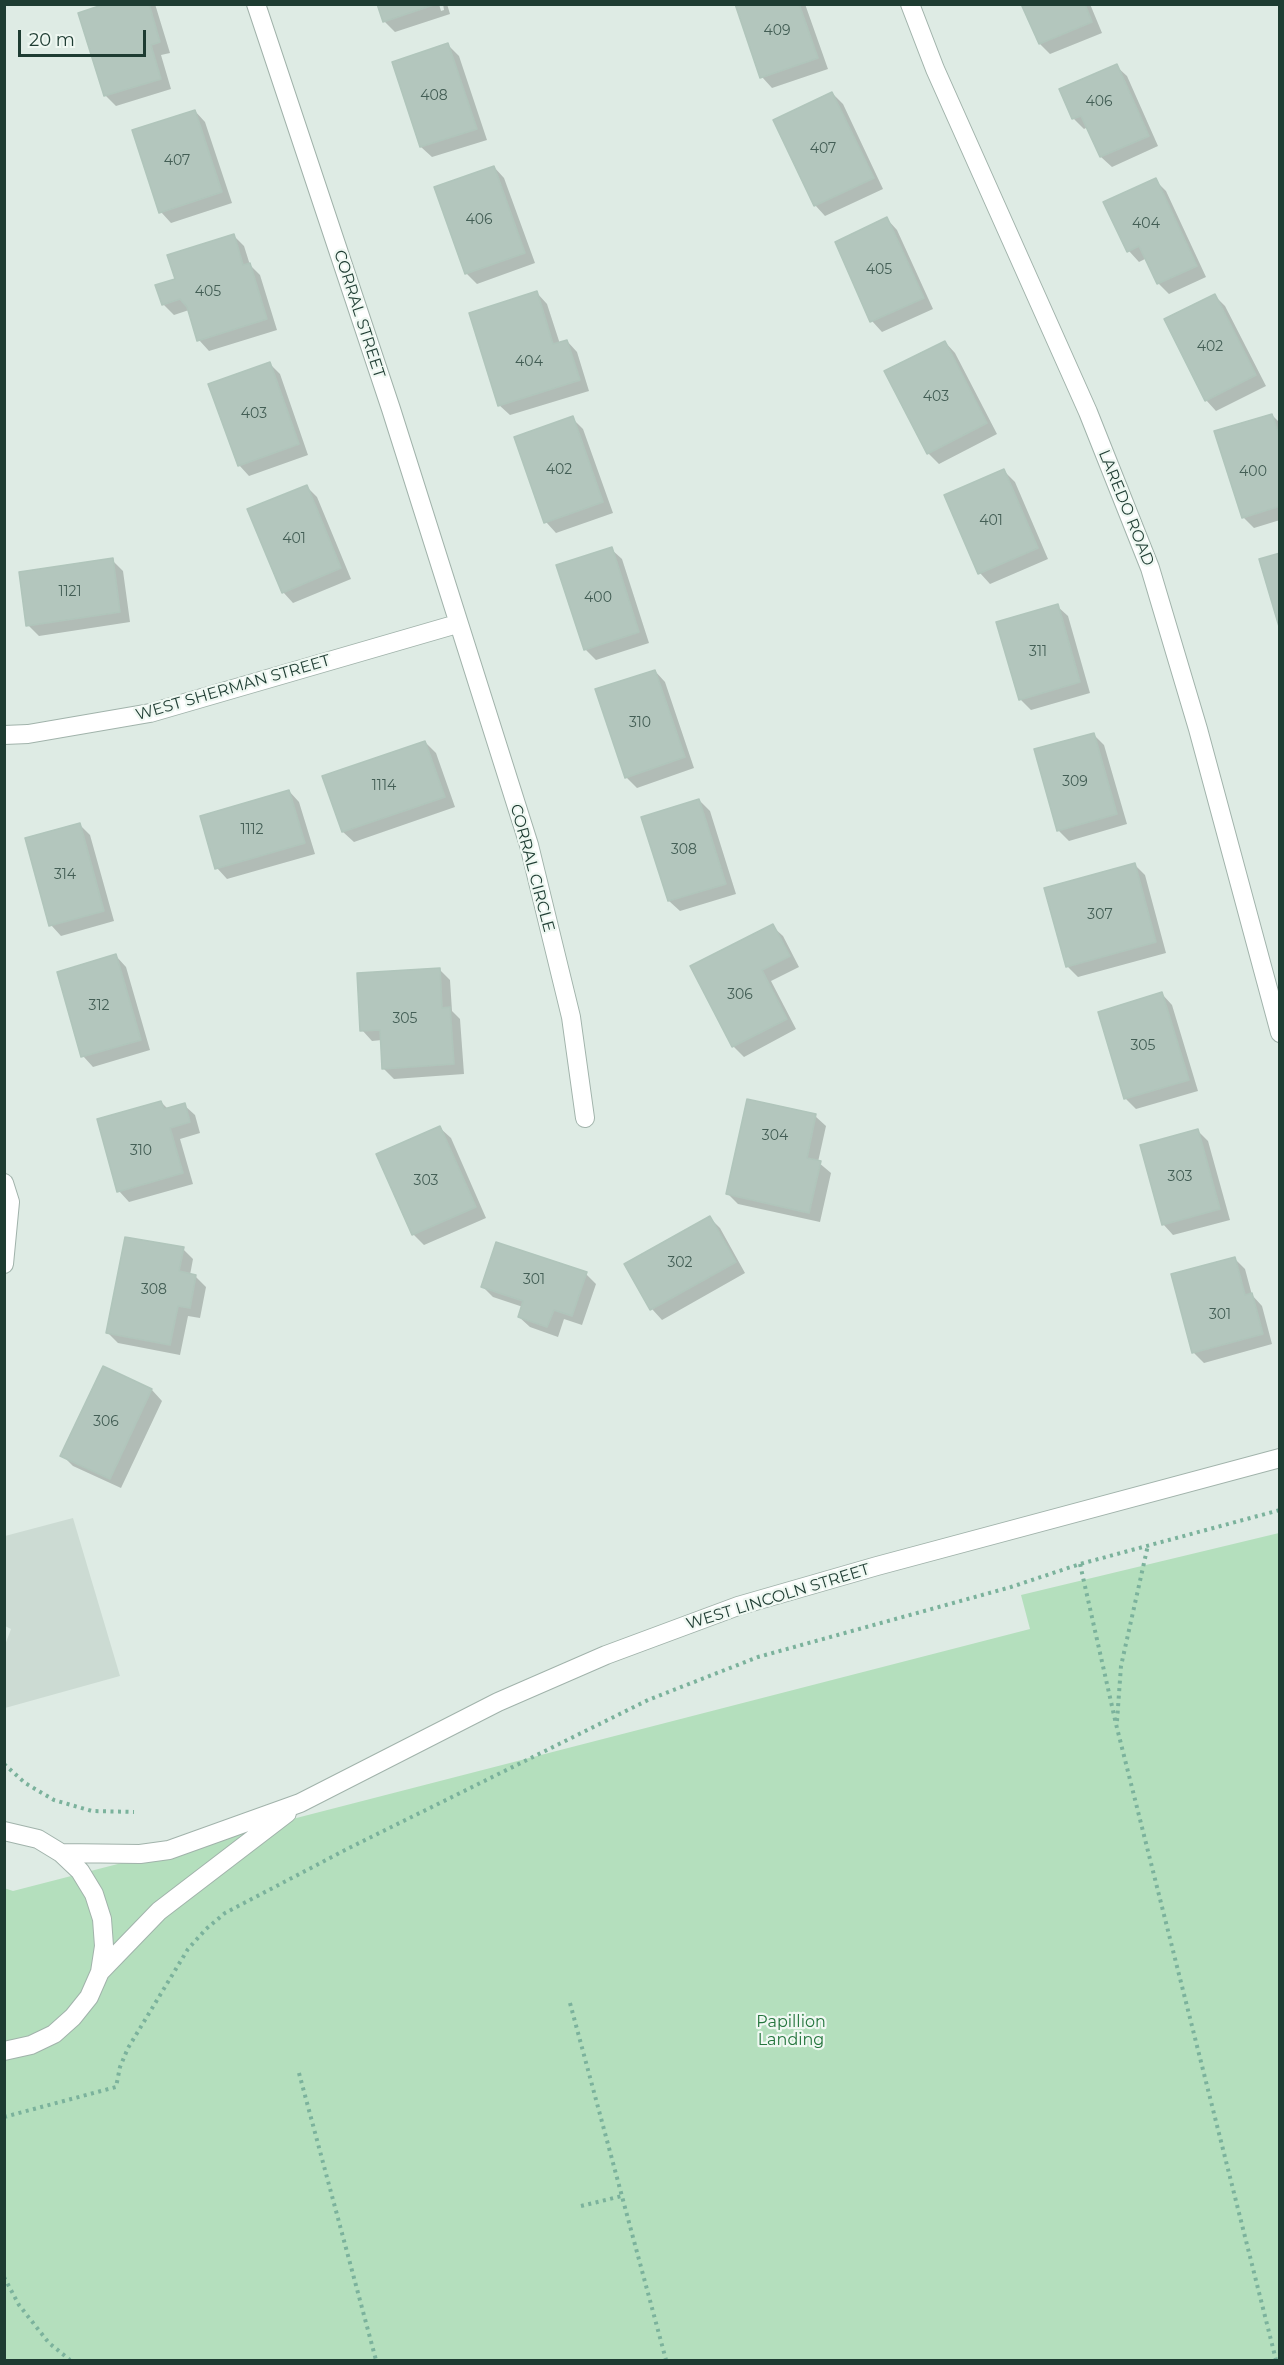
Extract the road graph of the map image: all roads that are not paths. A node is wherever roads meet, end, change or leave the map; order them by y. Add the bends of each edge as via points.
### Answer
1 (256, 4) edge
2 (910, 4) edge
3 (457, 624) junction
4 (4, 735) edge
5 (1280, 1033) edge
6 (585, 1118) dead end
7 (4, 1183) edge
8 (4, 1264) edge
9 (1280, 1458) edge
10 (300, 1803) junction
11 (7, 1828) edge
12 (61, 1853) junction
13 (100, 1972) junction
14 (4, 2051) edge

1 - 3 street, CORRAL STREET via 391,409
2 - 5 street, LAREDO ROAD via 1088,412 1150,567
3 - 4 street, WEST SHERMAN STREET via 150,713
3 - 6 street, CORRAL CIRCLE via 529,845 571,1017
7 - 8 street via 10,1202
9 - 10 street, WEST LINCOLN STREET via 738,1606 606,1655 498,1702
10 - 12 street, WEST LINCOLN STREET via 169,1850 140,1854
10 - 13 street, WEST LINCOLN STREET via 159,1911
11 - 12 street via 38,1839
12 - 13 street via 80,1871 94,1894 102,1919 104,1946
13 - 14 street via 89,1997 54,2034 31,2045

